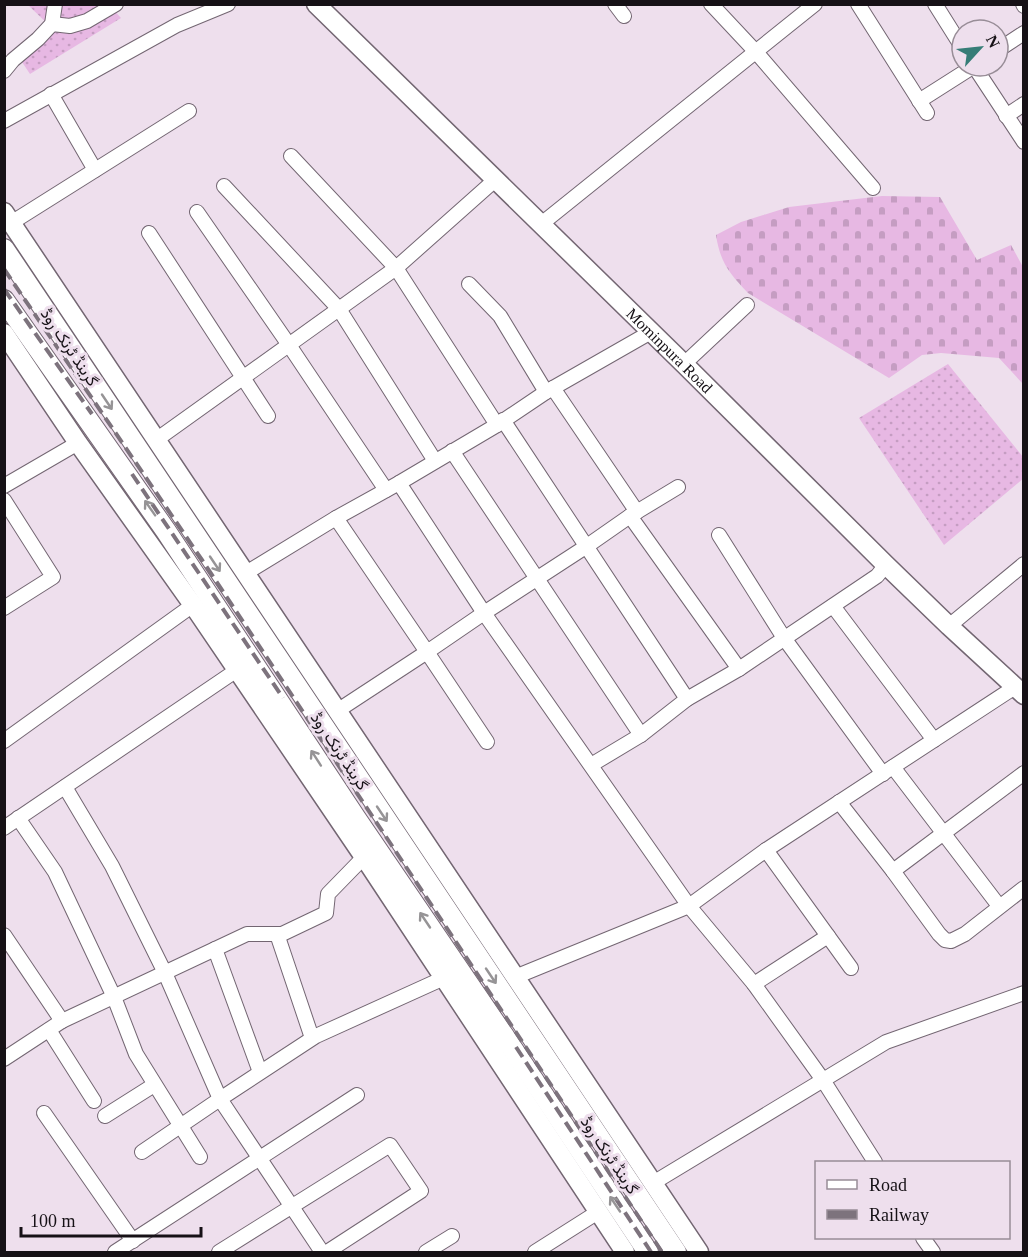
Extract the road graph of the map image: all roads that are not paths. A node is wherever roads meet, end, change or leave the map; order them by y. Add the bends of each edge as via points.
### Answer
1 (55, 4) edge
2 (116, 4) edge
3 (228, 4) edge
4 (316, 4) edge
5 (615, 4) edge
6 (711, 4) edge
7 (815, 4) edge
8 (858, 4) edge
9 (935, 4) edge
10 (624, 16) dead end
11 (52, 24) junction
12 (950, 28) edge
13 (1023, 33) edge
14 (1010, 42) edge
15 (756, 52) junction
16 (4, 71) edge
17 (955, 78) edge
18 (982, 78) edge
19 (51, 94) junction
20 (919, 101) junction
21 (1023, 104) edge
22 (189, 111) dead end
23 (927, 113) dead end
24 (1006, 116) junction
25 (4, 121) edge
26 (1023, 142) edge
27 (291, 156) dead end
28 (95, 170) junction
29 (495, 180) junction
30 (224, 186) dead end
31 (873, 188) dead end
32 (197, 212) dead end
33 (8, 218) edge
34 (540, 225) junction
35 (149, 234) dead end
36 (4, 249) edge
37 (396, 268) junction
38 (469, 284) dead end
39 (4, 300) edge
40 (747, 305) dead end
41 (339, 309) junction
42 (651, 332) junction
43 (4, 333) edge
44 (289, 345) junction
45 (684, 364) junction
46 (242, 378) junction
47 (550, 390) junction
48 (268, 416) dead end
49 (500, 422) junction
50 (156, 440) junction
51 (78, 443) junction
52 (452, 451) junction
53 (435, 461) junction
54 (4, 486) edge
55 (393, 486) junction
56 (678, 487) dead end
57 (4, 500) edge
58 (633, 514) junction
59 (336, 518) junction
60 (185, 519) junction
61 (166, 531) junction
62 (719, 535) dead end
63 (587, 546) junction
64 (1023, 564) edge
65 (886, 565) junction
66 (246, 573) junction
67 (538, 579) junction
68 (193, 605) junction
69 (833, 606) junction
70 (4, 608) edge
71 (484, 613) junction
72 (949, 626) junction
73 (784, 638) junction
74 (427, 652) junction
75 (739, 669) junction
76 (237, 670) junction
77 (1019, 691) edge
78 (687, 699) junction
79 (337, 711) junction
80 (641, 735) junction
81 (934, 740) junction
82 (4, 741) edge
83 (487, 742) dead end
84 (591, 765) junction
85 (888, 770) junction
86 (1023, 773) edge
87 (65, 787) junction
88 (839, 802) junction
89 (18, 818) junction
90 (4, 828) edge
91 (943, 833) junction
92 (766, 850) junction
93 (364, 856) junction
94 (892, 871) junction
95 (1023, 888) edge
96 (689, 906) junction
97 (999, 906) junction
98 (277, 934) junction
99 (828, 936) junction
100 (5, 937) edge
101 (215, 949) junction
102 (851, 968) dead end
103 (165, 973) junction
104 (515, 977) junction
105 (444, 978) junction
106 (754, 984) junction
107 (1023, 993) edge
108 (114, 997) junction
109 (62, 1022) junction
110 (49, 1030) junction
111 (312, 1038) junction
112 (4, 1059) edge
113 (517, 1071) junction
114 (260, 1072) junction
115 (823, 1080) junction
116 (154, 1085) junction
117 (357, 1095) dead end
118 (220, 1099) junction
119 (94, 1101) dead end
120 (44, 1113) dead end
121 (105, 1116) dead end
122 (180, 1126) junction
123 (142, 1152) dead end
124 (200, 1156) dead end
125 (260, 1158) junction
126 (874, 1161) edge
127 (653, 1183) junction
128 (292, 1206) junction
129 (598, 1212) junction
130 (452, 1236) dead end
131 (924, 1239) edge
132 (133, 1241) junction
133 (116, 1252) edge
134 (219, 1252) edge
135 (322, 1252) edge
136 (327, 1252) edge
137 (426, 1252) edge
138 (535, 1252) edge
139 (625, 1252) edge
140 (648, 1252) edge
141 (676, 1252) edge
142 (699, 1252) edge
143 (933, 1252) edge

1 - 11 street
2 - 11 street via 87,21 70,26
3 - 19 street via 177,25
4 - 29 street, Mominpura Road
5 - 10 street
6 - 15 street
7 - 15 street
8 - 20 street
9 - 12 street
11 - 16 street
13 - 14 street
15 - 31 street
15 - 34 street
17 - 20 street
18 - 24 street
19 - 25 street
19 - 28 street
20 - 23 street
21 - 24 street
22 - 28 street
24 - 26 street
27 - 37 street
28 - 33 street
29 - 34 street, Mominpura Road
29 - 37 street
30 - 41 street
32 - 44 street
33 - 50 street
34 - 42 street, Mominpura Road
35 - 46 street
36 -> 60 main road, گرینڈ ٹرنک روڈ
37 - 41 street
37 - 49 street
38 - 47 street via 500,316
61 -> 39 main road, گرینڈ ٹرنک روڈ
40 - 45 street
41 - 44 street
41 - 53 street
42 - 45 street, Mominpura Road
42 - 47 street
43 - 51 street
44 - 46 street
44 - 55 street
45 - 65 street, Mominpura Road
46 - 48 street
46 - 50 street
47 - 49 street
47 - 58 street
49 - 52 street
49 - 63 street
50 - 66 street
51 - 54 street
51 - 68 street
52 - 53 street
52 - 67 street
53 - 55 street
55 - 59 street
55 - 71 street
56 - 58 street
57 - 70 street via 54,577
58 - 63 street
58 - 75 street
59 - 66 street
59 - 74 street
60 - 61 main road
60 -> 141 main road, گرینڈ ٹرنک روڈ
113 -> 61 main road, گرینڈ ٹرنک روڈ
62 - 73 street
63 - 67 street
63 - 78 street
64 - 72 street
65 - 69 street via 877,576
65 - 72 street, Mominpura Road
66 - 79 street
67 - 71 street
67 - 80 street
68 - 76 street
68 - 82 street
69 - 73 street
69 - 81 street
71 - 74 street
71 - 84 street
72 - 77 street, Mominpura Road
73 - 75 street
73 - 85 street
74 - 79 street
74 - 83 street
75 - 78 street
76 - 87 street
76 - 93 street
77 - 81 street
78 - 80 street
79 - 104 street
80 - 84 street
81 - 85 street
84 - 96 street
85 - 88 street
85 - 91 street
86 - 91 street
87 - 89 street
87 - 103 street via 112,866
88 - 92 street
88 - 94 street
89 - 90 street
89 - 108 street via 55,872
91 - 94 street
91 - 97 street
92 - 96 street
92 - 99 street
93 - 98 street via 328,894 326,913
93 - 105 street
94 - 97 street via 945,940 958,939
95 - 97 street
96 - 104 street
96 - 106 street
98 - 101 street via 247,934
98 - 111 street
99 - 102 street
99 - 106 street
100 - 109 street
101 - 103 street
101 - 114 street
103 - 108 street
103 - 118 street
104 - 127 street
105 - 111 street
105 - 113 street
106 - 115 street
107 - 115 street via 886,1042
108 - 109 street
108 - 116 street via 136,1054
109 - 110 street
110 - 112 street
110 - 119 street
111 - 114 street
113 - 129 street
140 -> 113 main road, گرینڈ ٹرنک روڈ
114 - 118 street
115 - 126 street
115 - 127 street
116 - 121 street
116 - 122 street
117 - 125 street
118 - 122 street
118 - 125 street
120 - 132 street
122 - 123 street
122 - 124 street
125 - 128 street
125 - 132 street
127 - 142 street
128 - 134 street
128 - 135 street
128 - 136 street via 390,1145 421,1191
129 - 138 street
129 - 139 street
130 - 137 street
131 - 143 street
132 - 133 street

